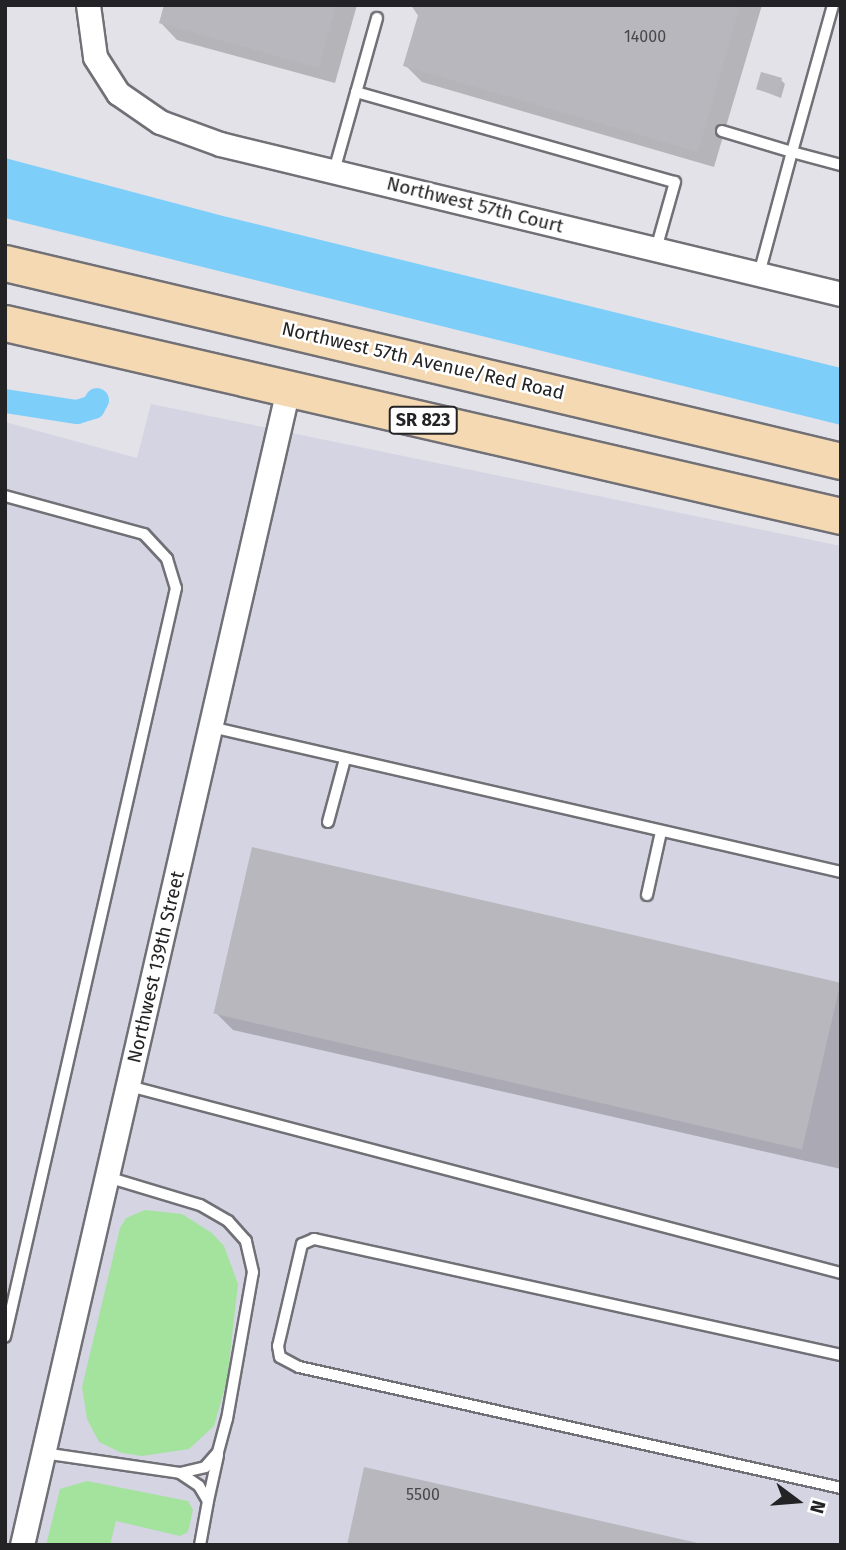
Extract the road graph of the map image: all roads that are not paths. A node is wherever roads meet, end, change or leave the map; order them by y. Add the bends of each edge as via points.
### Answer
1 (88, 5) edge
2 (833, 5) edge
3 (377, 18) dead end
4 (356, 92) junction
5 (722, 131) dead end
6 (792, 152) junction
7 (841, 165) edge
8 (334, 172) junction
9 (656, 249) junction
10 (5, 263) edge
11 (759, 274) junction
12 (841, 294) edge
13 (5, 323) edge
14 (288, 389) junction
15 (841, 461) edge
16 (5, 496) edge
17 (841, 516) edge
18 (211, 727) junction
19 (345, 759) junction
20 (328, 822) dead end
21 (662, 832) junction
22 (841, 872) edge
23 (647, 895) dead end
24 (129, 1086) junction
25 (107, 1177) junction
26 (841, 1273) edge
27 (5, 1336) edge
28 (841, 1355) edge
29 (218, 1452) junction
30 (43, 1453) junction
31 (180, 1473) junction
32 (841, 1488) edge
33 (208, 1501) junction
34 (22, 1545) edge
35 (200, 1545) edge

1 - 8 street, Northwest 57th Court via 95,57 118,93 160,122 220,144
2 - 6 lane
3 - 4 lane
4 - 8 lane
4 - 9 lane via 675,181
5 - 6 lane
6 - 7 lane
6 - 11 lane
8 - 9 street, Northwest 57th Court
9 - 11 street, Northwest 57th Court
10 - 15 main road, Northwest 57th Avenue/Red Road
11 - 12 street, Northwest 57th Court
13 - 14 main road, SR 823
14 - 17 main road, SR 823
14 - 18 street, Northwest 139th Street
16 - 27 lane via 135,529 161,549 176,588
18 - 19 lane
18 - 24 street, Northwest 139th Street
19 - 20 lane
19 - 21 lane
21 - 22 lane
21 - 23 lane
24 - 25 street, Northwest 139th Street
24 - 26 lane
25 - 29 lane via 200,1205 228,1221 246,1241 252,1283 239,1366
25 - 30 street, Northwest 139th Street
28 - 32 lane via 314,1239 302,1244 278,1346 286,1364
29 - 31 lane via 205,1467
29 - 33 lane
30 - 31 lane
30 - 34 street, Northwest 139th Street
31 - 33 lane via 199,1486
33 - 35 lane

